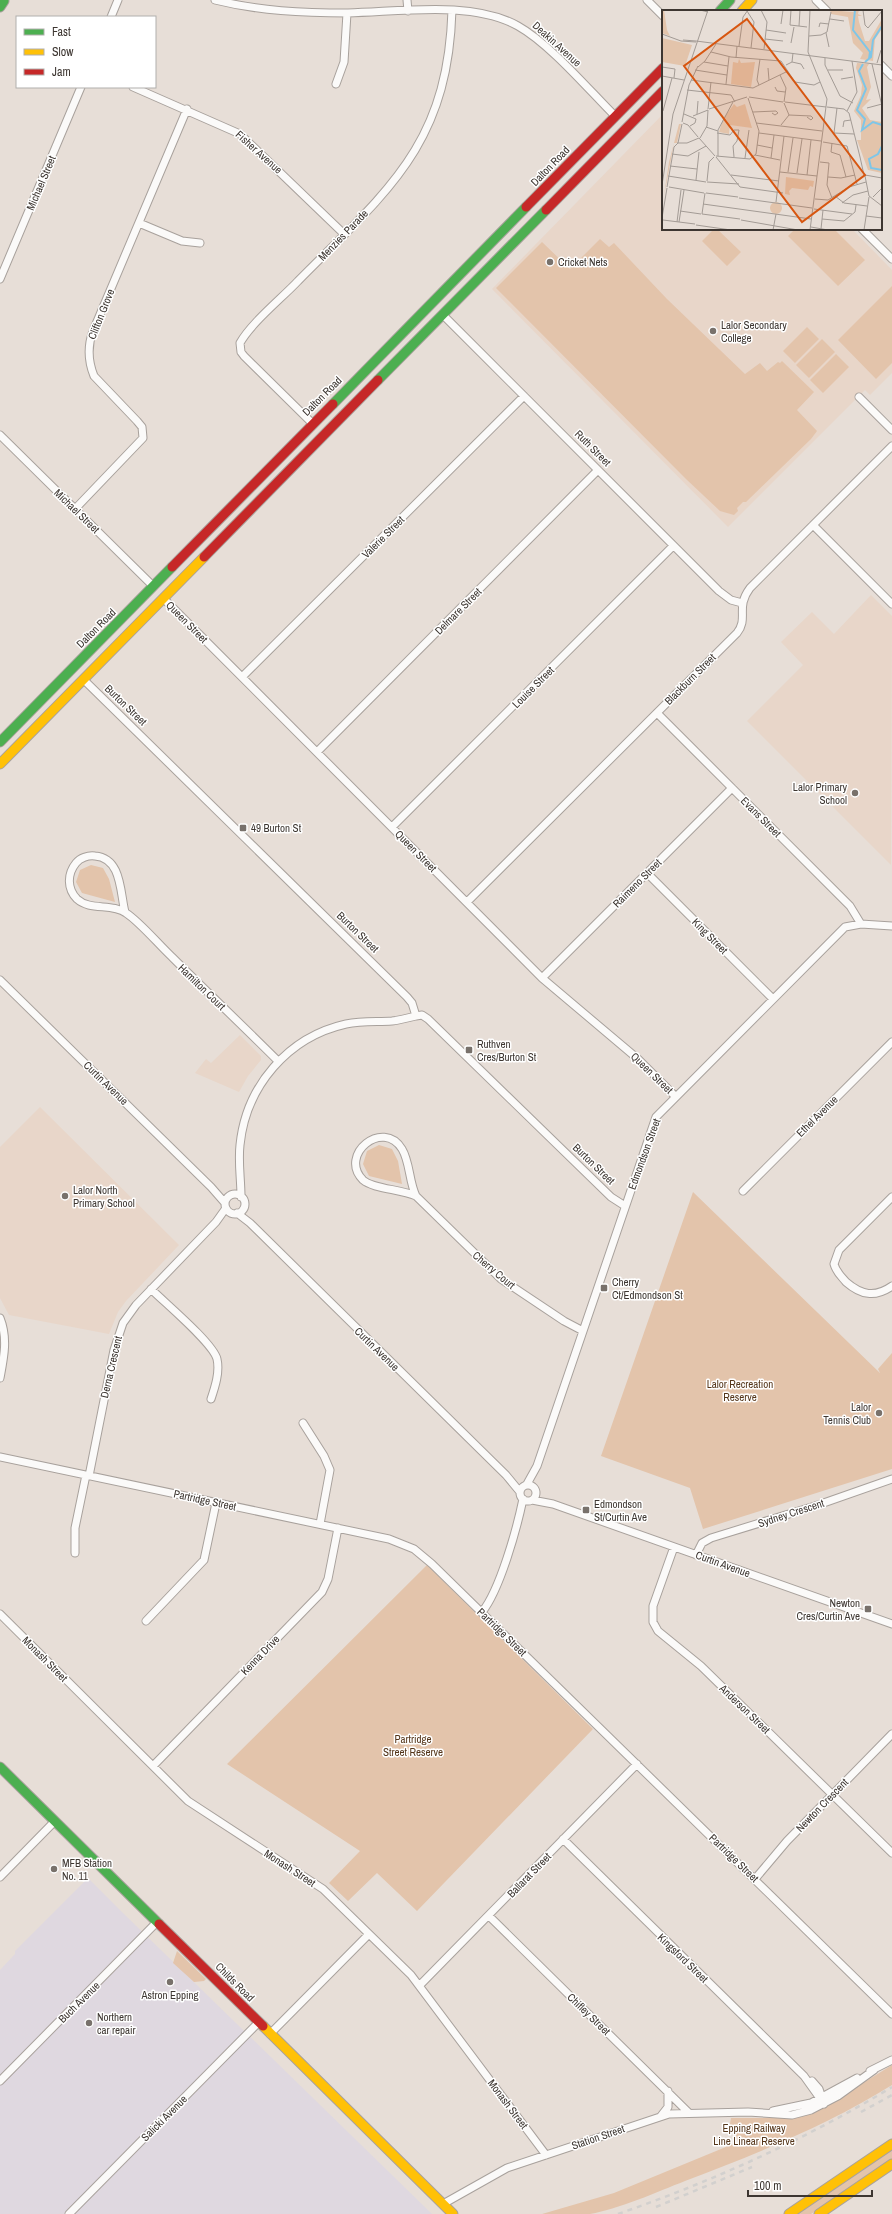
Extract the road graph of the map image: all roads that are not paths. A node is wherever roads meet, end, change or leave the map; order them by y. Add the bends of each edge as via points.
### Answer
1 (118, 0) edge
2 (215, 0) edge
3 (407, 0) edge
4 (647, 0) edge
5 (730, 0) edge
6 (752, 0) edge
7 (816, 0) edge
8 (452, 10) junction
9 (721, 10) edge
10 (743, 10) edge
11 (826, 10) edge
12 (408, 11) junction
13 (347, 13) junction
14 (662, 15) edge
15 (111, 16) edge
16 (882, 66) edge
17 (662, 69) edge
18 (892, 76) edge
19 (336, 84) dead end
20 (81, 88) edge
21 (135, 88) edge
22 (662, 92) edge
23 (187, 110) junction
24 (615, 116) junction
25 (627, 128) junction
26 (139, 223) junction
27 (863, 230) edge
28 (344, 234) junction
29 (200, 243) dead end
30 (892, 259) edge
31 (2, 266) edge
32 (0, 279) edge
33 (431, 304) junction
34 (443, 315) junction
35 (524, 396) junction
36 (859, 397) dead end
37 (312, 423) junction
38 (892, 430) edge
39 (0, 435) edge
40 (892, 446) edge
41 (598, 470) junction
42 (75, 509) junction
43 (813, 525) junction
44 (673, 546) junction
45 (153, 586) junction
46 (164, 599) junction
47 (742, 603) junction
48 (892, 604) edge
49 (72, 668) junction
50 (242, 677) junction
51 (84, 680) junction
52 (657, 713) junction
53 (0, 742) edge
54 (317, 752) junction
55 (0, 764) edge
56 (732, 788) junction
57 (392, 827) junction
58 (647, 873) junction
59 (467, 902) junction
60 (125, 912) junction
61 (861, 924) junction
62 (892, 926) edge
63 (542, 978) junction
64 (0, 980) edge
65 (773, 999) junction
66 (416, 1016) junction
67 (892, 1042) edge
68 (278, 1061) junction
69 (675, 1096) junction
70 (240, 1177) junction
71 (743, 1191) dead end
72 (416, 1196) junction
73 (241, 1197) junction
74 (892, 1198) edge
75 (230, 1205) junction
76 (625, 1206) junction
77 (244, 1207) junction
78 (250, 1223) junction
79 (892, 1286) edge
80 (151, 1289) junction
81 (0, 1318) edge
82 (583, 1330) junction
83 (0, 1378) edge
84 (211, 1399) dead end
85 (303, 1423) dead end
86 (0, 1457) edge
87 (537, 1466) junction
88 (88, 1476) junction
89 (892, 1479) edge
90 (523, 1490) junction
91 (534, 1496) junction
92 (216, 1503) junction
93 (519, 1519) junction
94 (320, 1524) junction
95 (338, 1528) junction
96 (674, 1547) junction
97 (75, 1553) dead end
98 (696, 1555) junction
99 (482, 1612) junction
100 (0, 1614) edge
101 (146, 1621) dead end
102 (892, 1624) edge
103 (892, 1734) edge
104 (637, 1764) junction
105 (153, 1766) junction
106 (0, 1767) edge
107 (833, 1795) junction
108 (55, 1821) junction
109 (563, 1839) junction
110 (892, 1853) edge
111 (0, 1877) edge
112 (755, 1879) junction
113 (489, 1916) junction
114 (157, 1922) junction
115 (368, 1934) junction
116 (420, 1985) junction
117 (892, 2014) edge
118 (258, 2023) junction
119 (270, 2034) junction
120 (892, 2060) edge
121 (0, 2081) edge
122 (668, 2091) junction
123 (822, 2100) junction
124 (690, 2113) junction
125 (661, 2116) junction
126 (892, 2144) edge
127 (546, 2155) junction
128 (892, 2164) edge
129 (443, 2204) junction
130 (69, 2214) edge
131 (453, 2214) edge
132 (789, 2214) edge
133 (819, 2214) edge

1 - 15 street
2 - 13 street, Deakin Avenue via 278,11
3 - 12 street
4 - 14 street
5 - 9 main road
6 - 10 main road
7 - 11 street
8 - 12 street, Deakin Avenue
8 - 24 street, Deakin Avenue via 482,12 518,26 545,47
8 - 28 street, Menzies Parade via 448,65 437,106 428,127 415,153 394,183
12 - 13 street, Deakin Avenue
13 - 19 street via 344,62
16 - 18 street
17 - 24 main road, Dalton Road
20 - 31 street, Michael Street
21 - 23 street, Fisher Avenue
22 - 25 main road
23 - 26 street, Clifton Grove
23 - 28 street, Fisher Avenue via 230,128 249,141
24 - 25 main road, Deakin Avenue
24 - 33 main road, Dalton Road
25 - 34 main road
26 - 29 street via 182,241
26 - 42 street, Clifton Grove via 88,348 90,367 94,376 138,421 142,427 142,438
27 - 30 street
28 - 37 street, Menzies Parade via 240,343 244,356
31 - 32 street, Michael Street
33 - 34 main road, Ruth Street
33 - 37 main road, Dalton Road
34 - 35 street, Ruth Street
34 - 46 main road
35 - 41 street, Ruth Street
35 - 50 street, Valerie Street
36 - 38 street
37 - 45 main road, Dalton Road
39 - 42 street, Michael Street
40 - 43 street
41 - 44 street, Ruth Street
41 - 54 street, Delmare Street
42 - 45 street, Michael Street
43 - 47 street via 750,588
43 - 48 street
44 - 47 street, Ruth Street via 718,591 731,600
44 - 57 street, Louise Street
45 - 49 main road, Dalton Road
46 - 50 street, Queen Street
46 - 51 main road
47 - 52 street, Blackburn Street via 743,622 739,630
49 - 51 main road, Burton Street
49 - 53 main road, Dalton Road
50 - 54 street, Queen Street
51 - 55 main road
51 - 66 street, Burton Street via 406,996 412,1003
52 - 56 street, Evans Street
52 - 59 street, Blackburn Street
54 - 57 street, Queen Street
56 - 58 street, Raimeno Street
56 - 61 street, Evans Street via 850,906
57 - 59 street, Queen Street
58 - 63 street, Raimeno Street
58 - 65 street, King Street
59 - 63 street, Queen Street
60 - 60 street via 90,905 77,899 69,883 70,872 76,863 86,857 97,856 112,864 118,877
60 - 68 street, Hamilton Court
61 - 62 street, Edmondson Street
61 - 65 street, Edmondson Street via 845,927
63 - 69 street, Queen Street via 638,1059
64 - 75 street, Curtin Avenue
65 - 69 street, Edmondson Street
66 - 68 street, Curtin Avenue via 391,1021 353,1023 333,1028 303,1042
66 - 76 street, Burton Street via 422,1015 428,1019 610,1197
67 - 71 street, Ethel Avenue
68 - 70 street, Curtin Avenue via 262,1080 248,1109 240,1145
69 - 76 street, Edmondson Street via 656,1117
70 - 73 street, Curtin Avenue
70 - 75 street
72 - 72 street, Cherry Court via 363,1180 356,1165 356,1157 363,1145 381,1137 396,1142 404,1154 411,1186
72 - 82 street, Cherry Court via 501,1279 564,1321
73 - 75 street
73 - 77 street, Curtin Avenue
74 - 79 street via 834,1259 838,1274 861,1293 874,1294
75 - 77 street, Derna Crescent
75 - 78 street, Curtin Avenue
75 - 80 street, Derna Crescent
76 - 82 street, Edmondson Street
77 - 78 street, Curtin Avenue
78 - 90 street, Curtin Avenue
80 - 84 street via 214,1354 218,1370
80 - 88 street, Derna Crescent via 128,1313 118,1335
81 - 83 street via 5,1349
82 - 87 street, Edmondson Street
85 - 94 street via 330,1470
86 - 88 street, Partridge Street
87 - 90 street, Edmondson Street
87 - 91 street, Edmondson Street
88 - 92 street, Partridge Street
88 - 97 street, Derna Crescent via 75,1528
89 - 98 street, Sydney Crescent via 711,1538 702,1543
90 - 91 street
90 - 91 street
90 - 93 street, Edmondson Street
91 - 93 street, Edmondson Street
91 - 96 street, Curtin Avenue
92 - 94 street, Partridge Street
92 - 101 street via 204,1560
93 - 99 street, Edmondson Street via 493,1596
94 - 95 street, Partridge Street
95 - 99 street, Partridge Street via 398,1541 414,1549
95 - 105 street, Kenna Drive via 328,1579 322,1592
96 - 98 street, Curtin Avenue
96 - 107 street, Anderson Street via 653,1606 653,1622 658,1631 701,1666
98 - 102 street, Curtin Avenue
99 - 104 street, Partridge Street
100 - 105 street, Monash Street
103 - 107 street, Newton Crescent
104 - 109 street, Ballarat Street
104 - 112 street, Partridge Street
105 - 115 street, Monash Street via 200,1810 323,1889
106 - 108 main road, Childs Road
107 - 110 street, Anderson Street
107 - 112 street, Newton Crescent via 787,1841
108 - 111 street
108 - 114 main road, Childs Road
109 - 113 street, Ballarat Street
109 - 123 street, Kingsford Street via 804,2076
112 - 117 street, Partridge Street
113 - 116 street, Ballarat Street
113 - 122 street, Chifley Street
114 - 118 main road, Childs Road
114 - 121 street, Buch Avenue
115 - 116 street, Monash Street
115 - 119 street
116 - 127 street, Monash Street
118 - 119 main road, Childs Road
118 - 130 street, Salicki Avenue
119 - 129 main road, Childs Road
120 - 123 street, Station Street
122 - 124 street, Chifley Street
122 - 125 street via 668,2107
123 - 124 street, Station Street via 811,2110 792,2114
124 - 125 street, Station Street
125 - 127 street, Station Street
126 - 132 main road
127 - 129 street, Station Street via 499,2171
128 - 133 main road
129 - 131 main road, Childs Road

